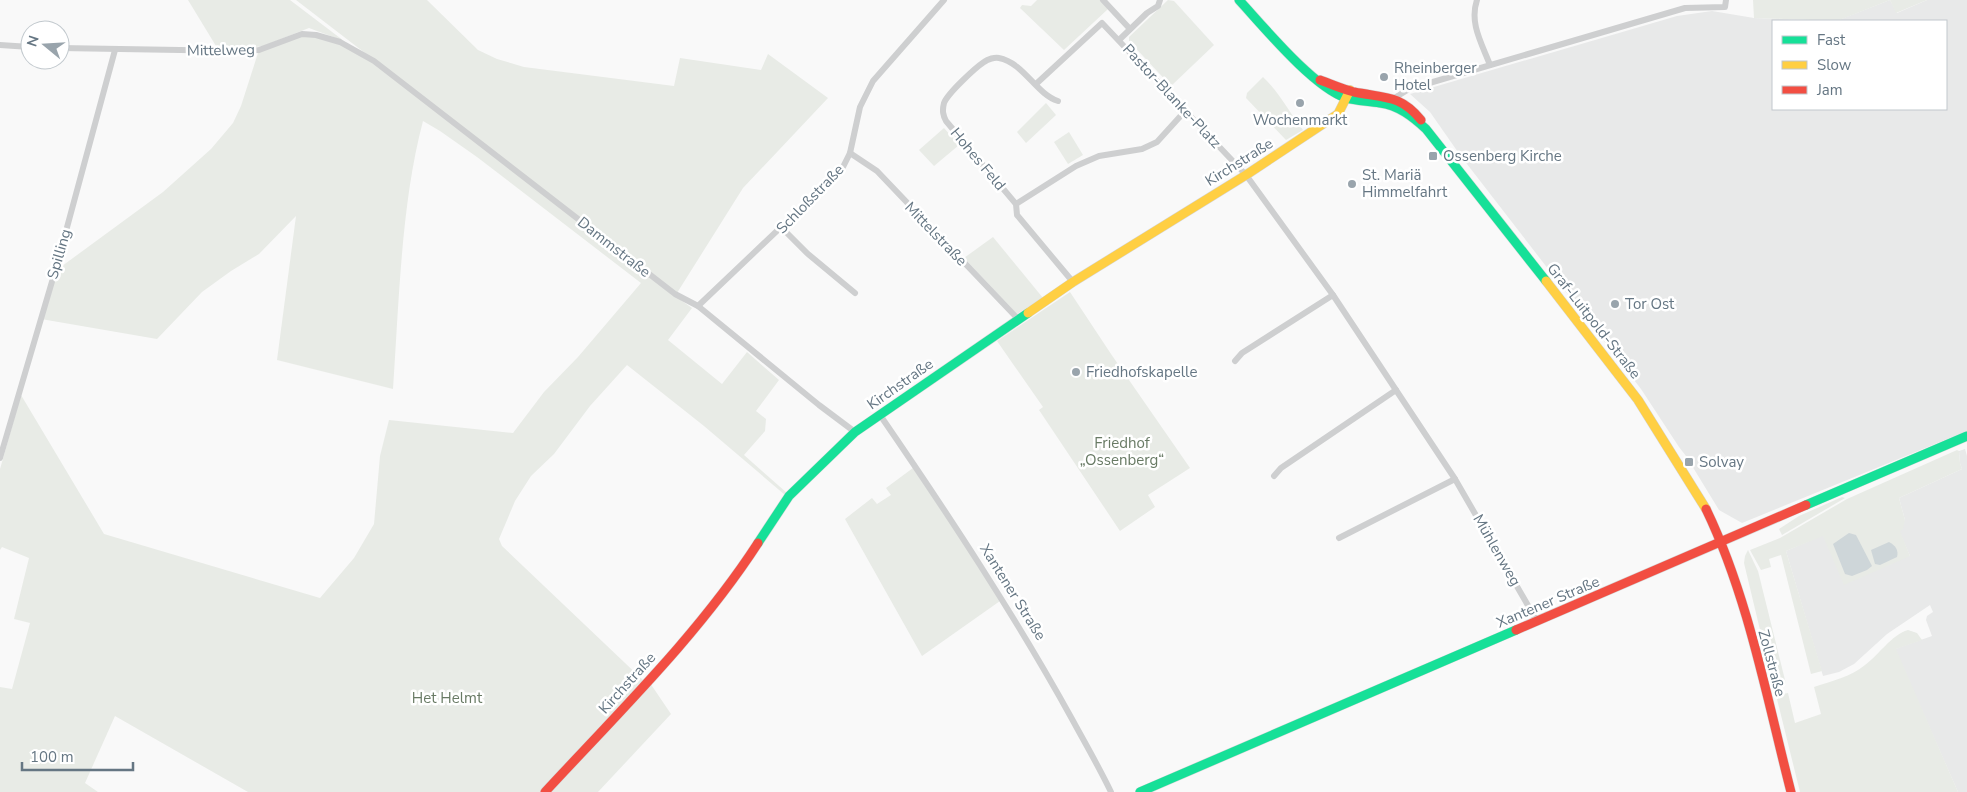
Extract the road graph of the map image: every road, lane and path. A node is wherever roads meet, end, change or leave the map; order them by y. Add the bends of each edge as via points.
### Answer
1 (944, 0) edge
2 (1103, 0) edge
3 (1160, 0) edge
4 (1238, 0) edge
5 (1477, 0) edge
6 (1725, 3) edge
7 (1130, 29) junction
8 (1119, 40) junction
9 (0, 45) edge
10 (20, 46) edge
11 (70, 48) edge
12 (115, 50) junction
13 (374, 61) joint
14 (1490, 65) junction
15 (1036, 84) junction
16 (1348, 94) junction
17 (1058, 101) dead end
18 (1394, 102) junction
19 (1186, 110) junction
20 (850, 154) junction
21 (1246, 175) junction
22 (1016, 204) junction
23 (782, 228) junction
24 (1072, 282) junction
25 (854, 294) dead end
26 (1333, 295) junction
27 (698, 306) junction
28 (1018, 319) junction
29 (1236, 361) dead end
30 (1396, 390) junction
31 (880, 415) junction
32 (855, 432) junction
33 (1967, 436) edge
34 (0, 458) edge
35 (1274, 476) dead end
36 (1456, 479) junction
37 (1340, 538) dead end
38 (1721, 542) junction
39 (1537, 621) junction
40 (545, 792) edge
41 (1111, 792) edge
42 (1140, 792) edge
43 (1791, 792) edge

1 - 20 street, Schloßstraße via 873,80 860,107
2 - 7 street, Pastor-Blanke-Platz
3 - 7 street, Pastor-Blanke-Platz via 1158,6
4 - 16 street, Graf-Luitpold-Straße via 1312,77 1325,87
5 - 14 street via 1473,23
6 - 14 street via 1685,8
7 - 8 street, Pastor-Blanke-Platz
8 - 15 street, Pastor-Blanke-Platz via 1102,23
8 - 19 street, Pastor-Blanke-Platz
9 - 10 street
11 - 12 street, Mittelweg
12 - 13 street, Mittelweg via 260,50 302,34 316,34 340,42
12 - 34 street, Spilling
13 - 27 street, Dammstraße via 675,294
14 - 18 street via 1409,89
15 - 17 street, Hohes Feld
15 - 22 street, Hohes Feld via 1006,62 993,58 985,61 951,93 942,113 946,122
16 - 18 street, Graf-Luitpold-Straße via 1383,103
16 - 21 street, Kirchstraße via 1338,114
18 - 38 street, Graf-Luitpold-Straße via 1426,129 1638,400 1698,495
19 - 21 street, Pastor-Blanke-Platz
19 - 22 street via 1156,142 1142,149 1098,156
20 - 23 street, Schloßstraße via 842,169
20 - 28 street, Mittelstraße via 877,171
21 - 24 street, Kirchstraße
21 - 26 street, Mühlenweg
22 - 24 street, Hohes Feld via 1017,215
23 - 25 street
23 - 27 street, Schloßstraße
24 - 28 street, Kirchstraße
26 - 29 street via 1242,353
26 - 30 street, Mühlenweg
27 - 32 street, Dammstraße
28 - 31 street, Kirchstraße
30 - 35 street via 1281,468
30 - 36 street, Mühlenweg
31 - 32 street, Kirchstraße
31 - 41 street, Xantener Straße via 931,488 1031,646 1098,763
32 - 40 street, Kirchstraße via 789,496 717,601
33 - 38 street, Xantener Straße
36 - 37 street
36 - 39 street, Mühlenweg
38 - 39 street, Xantener Straße
38 - 43 street, Zollstraße via 1746,618
39 - 42 street, Xantener Straße

